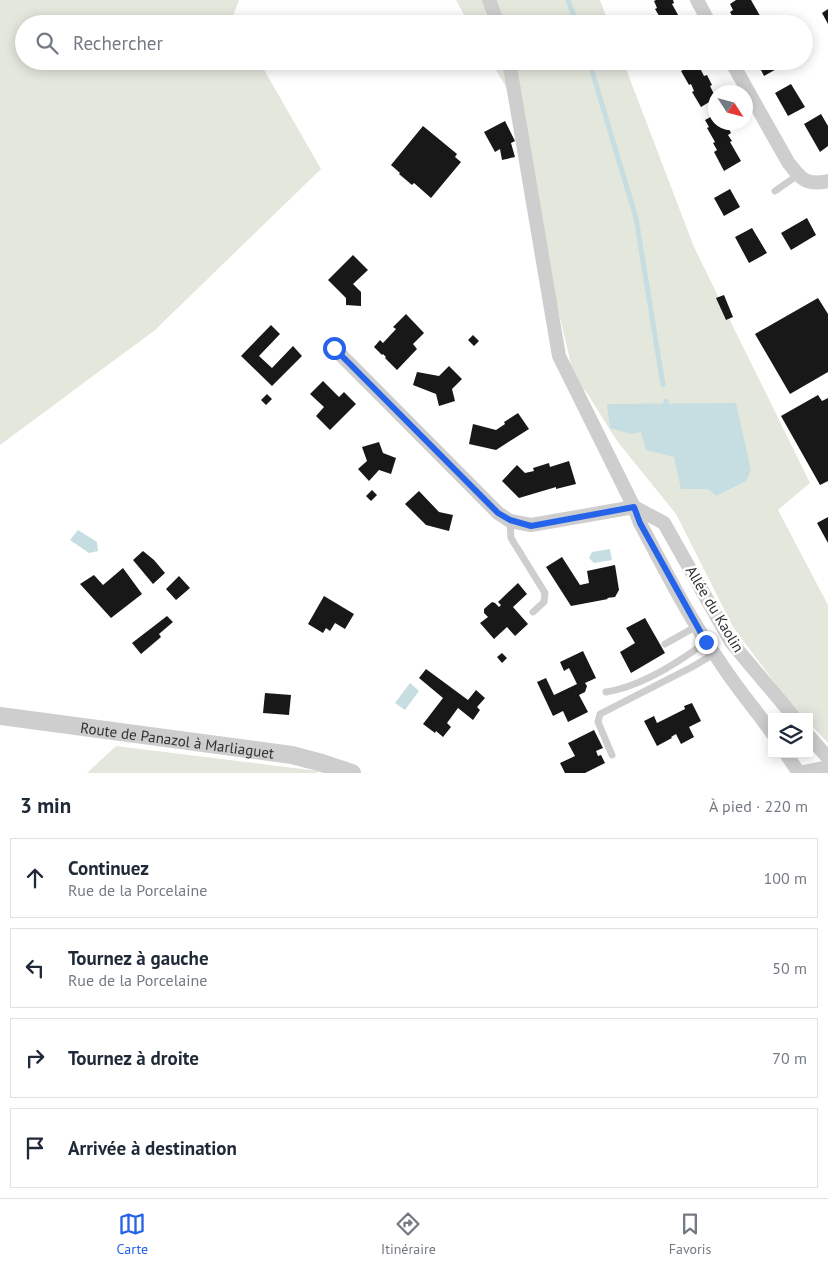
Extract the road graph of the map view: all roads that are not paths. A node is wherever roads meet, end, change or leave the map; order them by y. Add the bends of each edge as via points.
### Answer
1 (489, 0) edge
2 (697, 0) edge
3 (495, 15) edge
4 (705, 15) edge
5 (511, 70) edge
6 (736, 70) edge
7 (798, 175) junction
8 (828, 181) edge
9 (775, 190) dead end
10 (334, 348) dead end
11 (634, 507) junction
12 (510, 520) junction
13 (533, 612) dead end
14 (697, 626) junction
15 (706, 642) junction
16 (665, 644) dead end
17 (714, 654) junction
18 (606, 692) dead end
19 (791, 713) edge
20 (0, 716) edge
21 (768, 728) edge
22 (813, 741) edge
23 (612, 755) dead end
24 (789, 758) edge
25 (828, 758) edge
26 (828, 767) edge
27 (352, 773) edge
28 (799, 773) edge

1 - 3 street
2 - 4 street
5 - 11 street via 559,356
6 - 7 street
7 - 8 street via 817,184
7 - 9 lane
10 - 12 street via 498,513
11 - 12 street via 531,526
11 - 14 street
11 - 19 street, Allée du Kaolin via 664,523 731,642
12 - 13 lane via 511,538 545,593 544,602
14 - 15 street
14 - 16 lane
15 - 17 street
15 - 18 lane via 676,663 627,687
17 - 21 street
17 - 23 lane via 600,714 598,722
20 - 27 street, Route de Panazol à Marliaguet via 292,755
22 - 25 street
24 - 28 street
26 - 28 street

